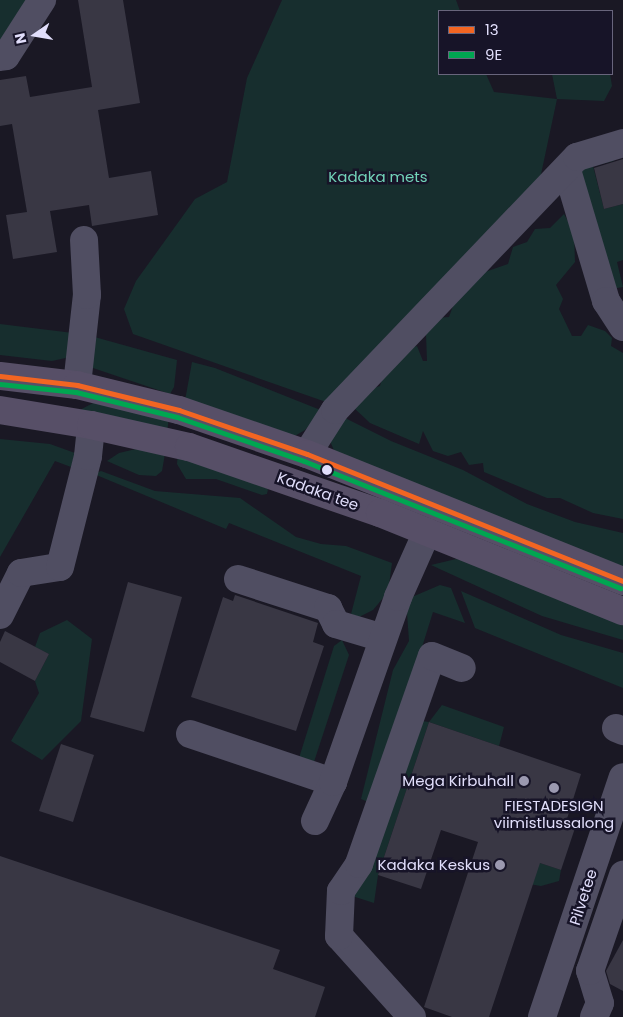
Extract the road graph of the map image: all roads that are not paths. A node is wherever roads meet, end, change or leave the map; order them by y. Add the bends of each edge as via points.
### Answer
1 (42, 0) edge
2 (0, 57) edge
3 (623, 143) edge
4 (567, 170) junction
5 (84, 240) dead end
6 (615, 299) edge
7 (623, 327) edge
8 (0, 376) edge
9 (77, 385) junction
10 (0, 410) edge
11 (49, 418) junction
12 (90, 425) junction
13 (307, 454) junction
14 (274, 475) junction
15 (464, 516) junction
16 (427, 532) junction
17 (238, 579) dead end
18 (623, 582) edge
19 (623, 611) edge
20 (0, 615) edge
21 (383, 638) junction
22 (462, 668) dead end
23 (190, 734) dead end
24 (623, 777) edge
25 (333, 782) junction
26 (315, 821) dead end
27 (623, 875) edge
28 (412, 1017) edge
29 (542, 1017) edge
30 (594, 1017) edge

1 - 2 street via 6,56
3 - 4 street via 577,157
4 - 6 street
4 - 13 street via 335,410
5 - 9 street via 88,295
6 - 7 street
8 - 9 main road, Kadaka tee
9 - 11 main road via 74,402 66,412
9 - 13 main road, Kadaka tee via 178,410
10 - 11 main road, Kadaka tee
11 - 12 main road, Kadaka tee
12 - 14 main road, Kadaka tee via 189,447
12 - 20 street via 88,456 60,567 21,573
13 - 14 main road via 301,464
13 - 15 main road, Kadaka tee
14 - 16 main road, Kadaka tee
15 - 16 main road via 437,523
15 - 18 main road, Kadaka tee
16 - 19 main road, Kadaka tee
16 - 21 street
17 - 21 street via 328,608 336,624
21 - 25 street
22 - 28 street via 432,656 359,864 341,891 339,936
23 - 25 street
24 - 29 street, Pilvetee
25 - 26 street
27 - 30 street via 590,972 600,1003

